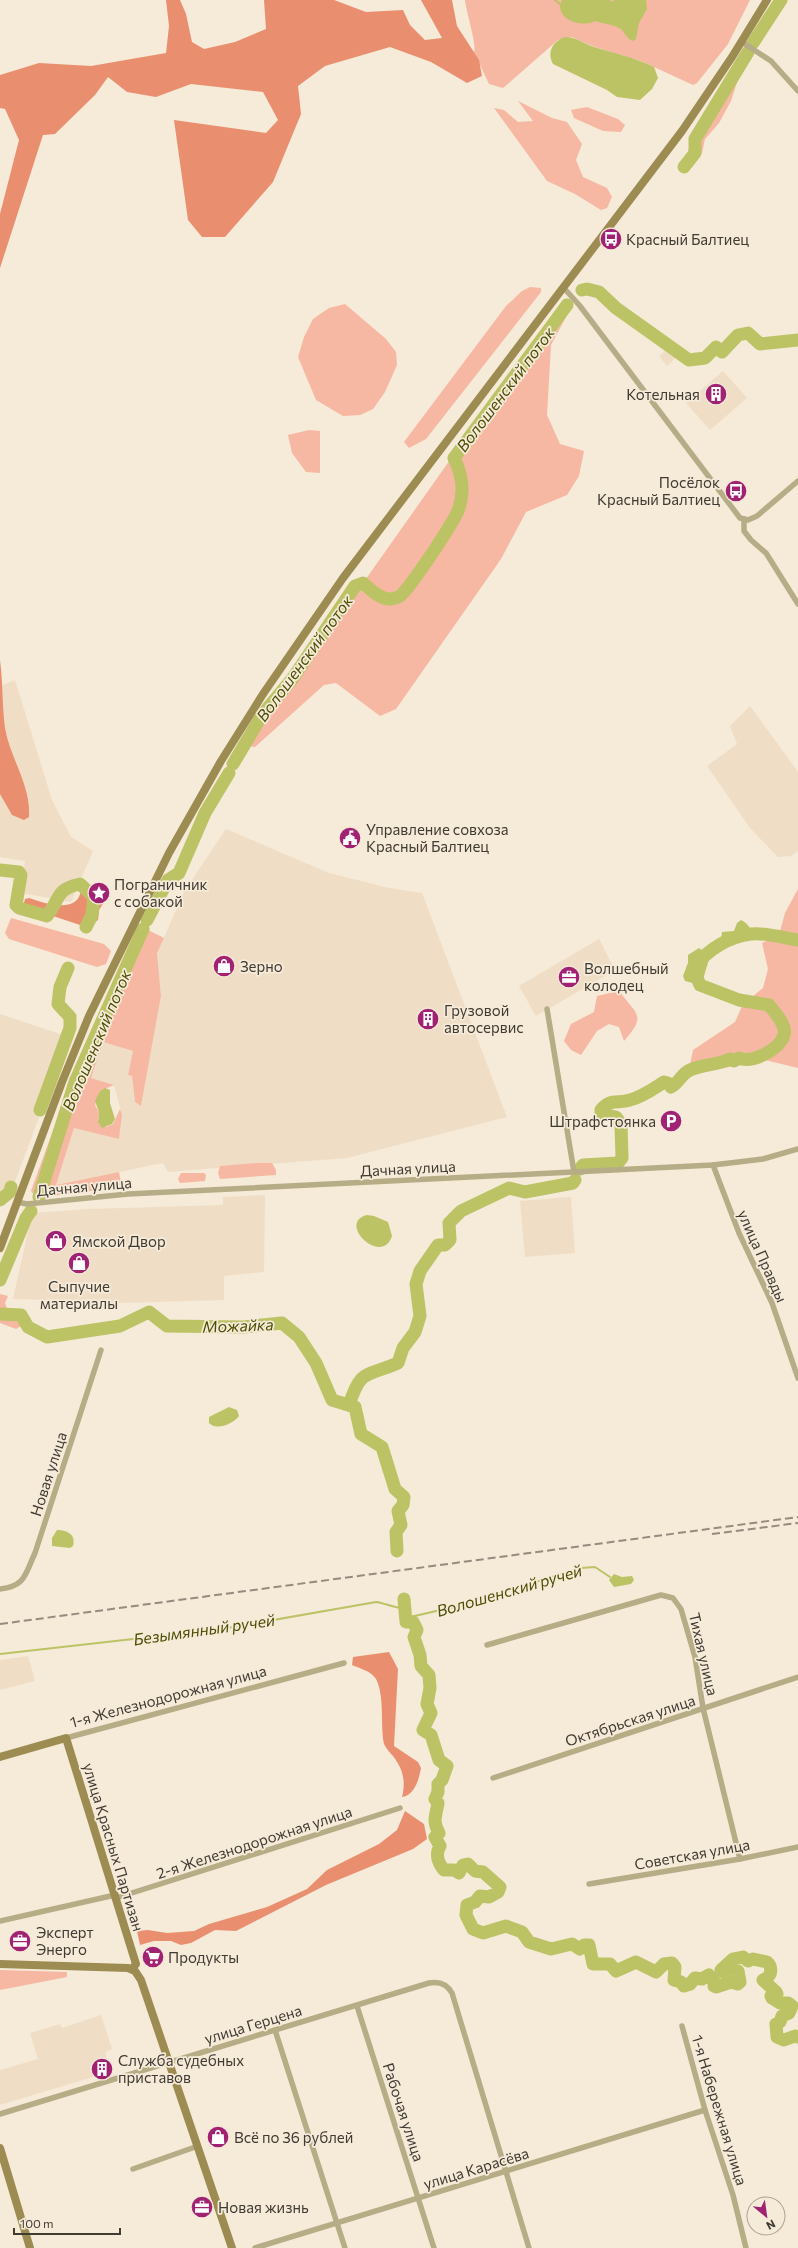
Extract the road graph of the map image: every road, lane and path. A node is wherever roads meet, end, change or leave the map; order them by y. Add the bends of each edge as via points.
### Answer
1 (767, 0) edge
2 (742, 42) junction
3 (798, 90) edge
4 (563, 287) junction
5 (798, 481) edge
6 (746, 520) junction
7 (798, 604) edge
8 (547, 1009) dead end
9 (798, 1149) edge
10 (713, 1165) junction
11 (574, 1172) junction
12 (18, 1202) junction
13 (0, 1248) edge
14 (101, 1350) dead end
15 (798, 1378) edge
16 (0, 1589) edge
17 (487, 1645) dead end
18 (344, 1663) dead end
19 (798, 1677) edge
20 (703, 1708) junction
21 (66, 1738) junction
22 (0, 1758) edge
23 (493, 1778) dead end
24 (400, 1808) dead end
25 (798, 1847) edge
26 (740, 1859) junction
27 (589, 1884) dead end
28 (115, 1897) junction
29 (0, 1921) edge
30 (0, 1964) edge
31 (134, 1967) junction
32 (357, 2006) junction
33 (682, 2026) dead end
34 (274, 2030) junction
35 (170, 2062) junction
36 (705, 2110) junction
37 (0, 2114) edge
38 (198, 2146) junction
39 (0, 2148) edge
40 (133, 2168) dead end
41 (506, 2172) junction
42 (419, 2198) junction
43 (337, 2221) junction
44 (30, 2248) edge
45 (232, 2248) edge
46 (254, 2248) edge
47 (345, 2248) edge
48 (434, 2248) edge
49 (529, 2248) edge
50 (746, 2248) edge

1 - 2 main road
2 - 3 street via 771,61
2 - 4 main road via 682,130
4 - 6 street via 580,306 732,510
4 - 12 main road via 338,583 262,694 213,773 166,859 89,1016
5 - 6 street via 757,516
6 - 7 street via 744,531 766,552
8 - 11 street
9 - 10 street, Дачная улица via 763,1159
10 - 11 street, Дачная улица
10 - 15 street, улица Правды via 739,1233 772,1303
11 - 12 street, Дачная улица via 128,1194 27,1204
12 - 13 main road
14 - 16 street, Новая улица via 35,1553 22,1582 12,1588
17 - 20 street, Тихая улица via 661,1595 673,1598 681,1609 695,1657
18 - 21 street, 1-я Железнодорожная улица
19 - 20 street, Октябрьская улица
20 - 23 street, Октябрьская улица
20 - 26 street, Тихая улица
21 - 22 main road, 1-я Железнодорожная улица
21 - 28 main road, улица Красных Партизан
24 - 28 street, 2-я Железнодорожная улица
25 - 26 street, Советская улица
26 - 27 street, Советская улица
28 - 29 street, 2-я Железнодорожная улица
28 - 31 main road, улица Красных Партизан
30 - 31 main road
31 - 35 main road
32 - 34 street, улица Герцена
32 - 41 street, улица Герцена via 429,1983 449,1987
32 - 42 street, Рабочая улица
33 - 36 street, 1-я Набережная улица
34 - 35 street, улица Герцена
34 - 43 street
35 - 37 street, улица Герцена
35 - 38 main road
36 - 41 street, улица Карасёва
36 - 50 street, 1-я Набережная улица via 733,2196
38 - 40 street
38 - 45 main road
39 - 44 main road
41 - 42 street, улица Карасёва
41 - 49 street
42 - 43 street, улица Карасёва
42 - 48 street, Рабочая улица
43 - 46 street, улица Карасёва
43 - 47 street

